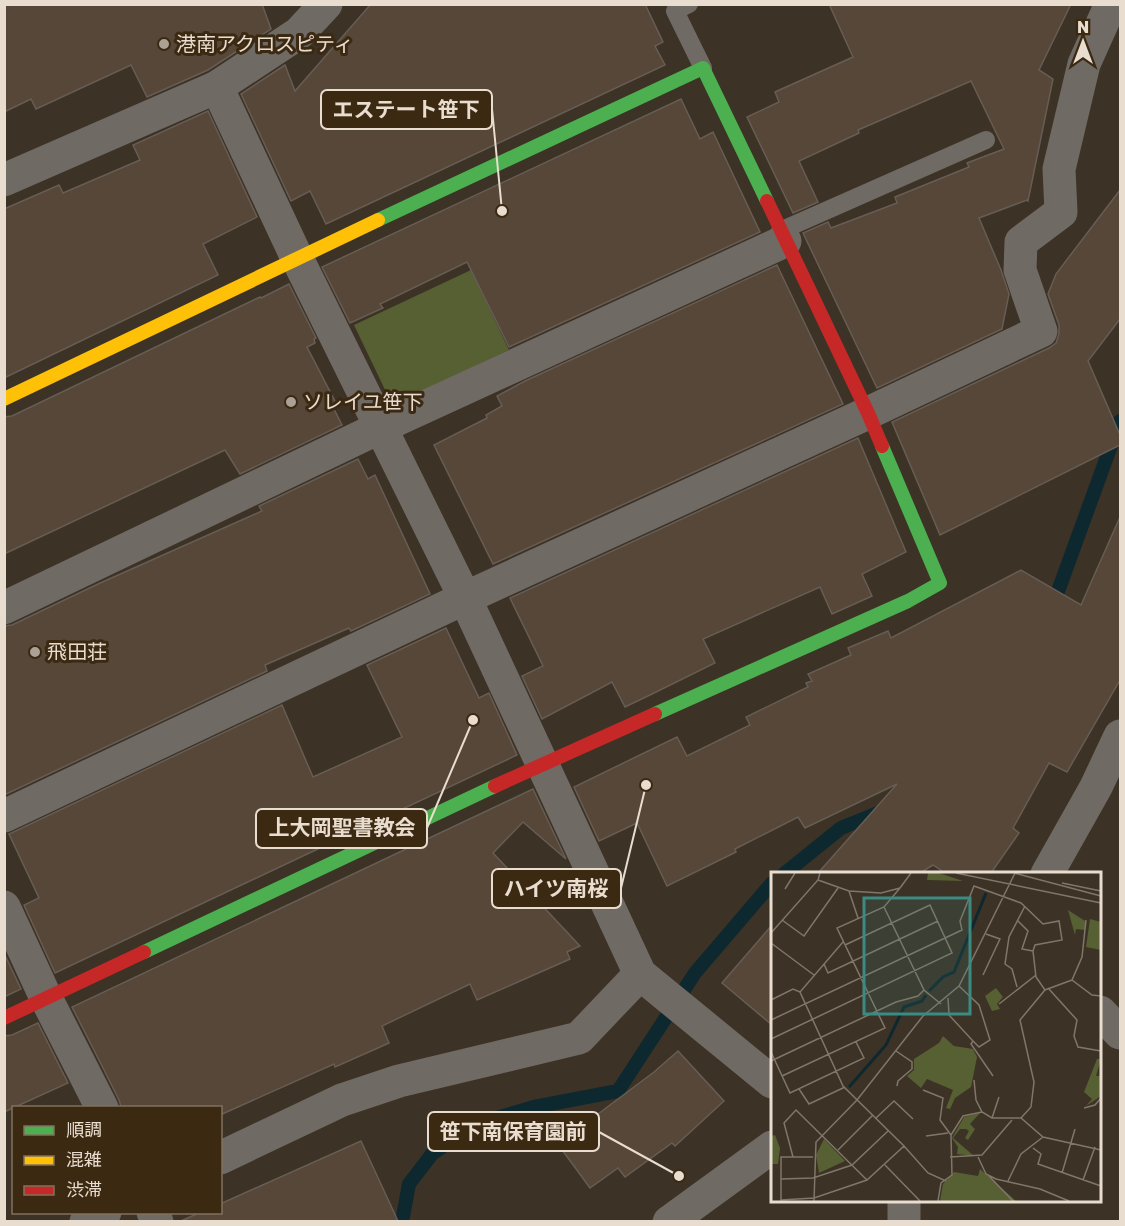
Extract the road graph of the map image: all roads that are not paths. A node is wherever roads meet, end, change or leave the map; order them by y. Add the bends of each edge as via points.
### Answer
1 (327, 4) edge
2 (689, 4) edge
3 (1111, 4) edge
4 (703, 68) junction
5 (217, 87) junction
6 (986, 140) dead end
7 (4, 180) edge
8 (783, 236) junction
9 (297, 258) junction
10 (4, 399) edge
11 (868, 413) junction
12 (381, 427) junction
13 (465, 598) junction
14 (4, 608) edge
15 (1120, 736) edge
16 (542, 765) junction
17 (4, 816) edge
18 (1048, 872) edge
19 (4, 907) edge
20 (646, 979) junction
21 (46, 998) junction
22 (1101, 1013) edge
23 (4, 1018) edge
24 (1120, 1033) edge
25 (771, 1081) edge
26 (101, 1106) edge
27 (771, 1148) edge
28 (222, 1157) edge
29 (904, 1202) edge
30 (101, 1214) edge
31 (86, 1221) edge
32 (669, 1221) edge
33 (904, 1221) edge

1 - 5 street via 299,33
2 - 4 lane via 675,11
3 - 11 street via 1084,64 1059,169 1061,212 1022,242 1020,270 1041,331
4 - 8 street
4 - 9 street
5 - 7 street
5 - 9 street
6 - 8 lane
8 - 11 street
8 - 12 street
9 - 10 street
9 - 12 street
11 - 13 street
11 - 16 street via 940,584
12 - 13 street
12 - 14 street
13 - 16 street
13 - 17 street
15 - 18 street
16 - 20 street
16 - 21 street
19 - 21 street
20 - 25 street
20 - 28 street via 579,1038 410,1079 342,1100
21 - 23 street
21 - 26 street
22 - 24 street
27 - 32 street
29 - 33 street
30 - 31 street

